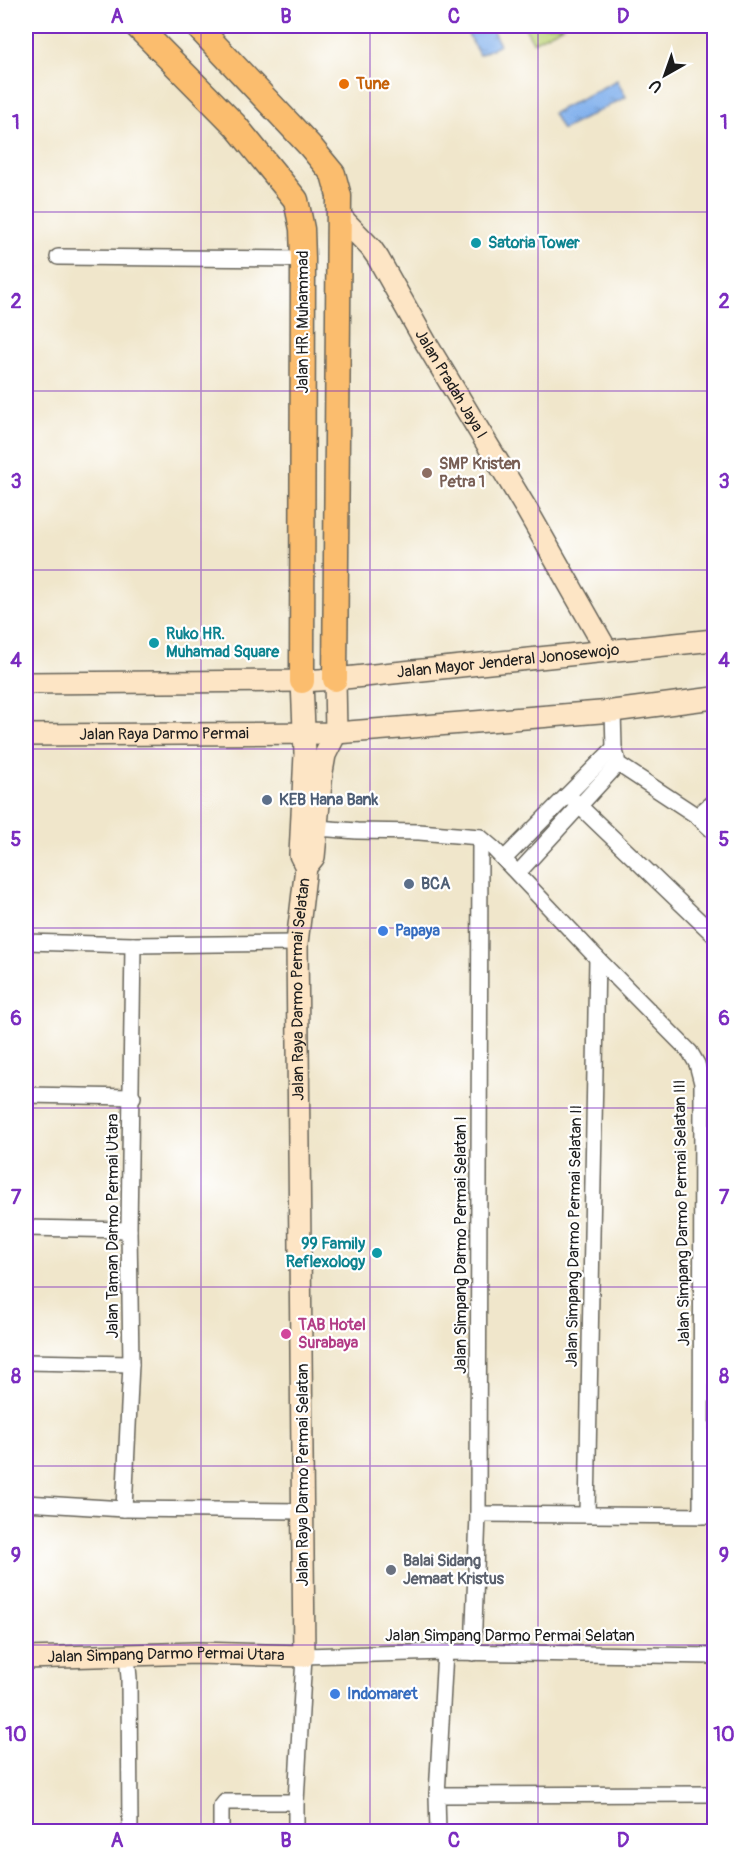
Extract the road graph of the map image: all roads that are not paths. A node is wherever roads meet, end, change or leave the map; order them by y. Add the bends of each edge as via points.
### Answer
1 (137, 26) edge
2 (197, 26) edge
3 (341, 217) junction
4 (58, 257) dead end
5 (303, 259) junction
6 (714, 640) edge
7 (608, 651) junction
8 (335, 679) junction
9 (302, 681) junction
10 (26, 683) edge
11 (714, 698) edge
12 (613, 711) junction
13 (336, 733) junction
14 (303, 734) junction
15 (26, 735) edge
16 (614, 748) junction
17 (618, 764) junction
18 (568, 795) junction
19 (714, 801) edge
20 (580, 807) junction
21 (697, 816) junction
22 (317, 828) junction
23 (714, 832) edge
24 (480, 837) junction
25 (504, 859) junction
26 (306, 867) junction
27 (518, 873) junction
28 (714, 935) edge
29 (26, 942) edge
30 (297, 943) junction
31 (133, 945) junction
32 (597, 958) junction
33 (26, 1095) edge
34 (133, 1096) junction
35 (26, 1228) edge
36 (129, 1230) junction
37 (26, 1362) edge
38 (131, 1364) junction
39 (26, 1503) edge
40 (124, 1509) junction
41 (302, 1511) junction
42 (478, 1514) junction
43 (587, 1514) junction
44 (708, 1516) edge
45 (445, 1652) junction
46 (473, 1653) junction
47 (127, 1656) junction
48 (304, 1656) junction
49 (714, 1656) edge
50 (26, 1658) edge
51 (714, 1794) edge
52 (437, 1795) junction
53 (296, 1802) junction
54 (130, 1832) edge
55 (221, 1832) edge
56 (296, 1832) edge
57 (438, 1832) edge

1 - 5 main road, Jalan HR. Muhammad via 235,125 296,200
2 - 3 main road via 333,174
3 - 7 street, Jalan Pradah Jaya I via 378,258
3 - 8 main road
4 - 5 street
5 - 9 main road, Jalan HR. Muhammad
6 - 7 street, Jalan Mayor Jenderal Jonosewojo
7 - 8 street, Jalan Mayor Jenderal Jonosewojo
8 - 9 street, Jalan Mayor Jenderal Jonosewojo
8 - 13 street
9 - 10 street
9 - 14 street, Jalan Raya Darmo Permai Selatan
11 - 12 street
12 - 13 street
12 - 16 street
13 - 14 street
13 - 22 street, Jalan Raya Darmo Permai Selatan via 325,755
14 - 15 street, Jalan Raya Darmo Permai
14 - 26 street, Jalan Raya Darmo Permai Selatan via 300,855
16 - 17 street
16 - 18 street
17 - 20 street
17 - 21 street
18 - 20 street
18 - 25 street
19 - 21 street
20 - 27 street
20 - 28 street
21 - 23 street
22 - 24 street
22 - 26 street, Jalan Raya Darmo Permai Selatan via 314,857
24 - 25 street, Jalan Simpang Darmo Permai Selatan III
24 - 42 street, Jalan Simpang Darmo Permai Selatan I
25 - 27 street, Jalan Simpang Darmo Permai Selatan III
26 - 30 street, Jalan Raya Darmo Permai Selatan
27 - 32 street, Jalan Simpang Darmo Permai Selatan III
29 - 31 street
30 - 31 street
30 - 41 street, Jalan Raya Darmo Permai Selatan
31 - 34 street, Jalan Taman Darmo Permai Utara
32 - 43 street, Jalan Simpang Darmo Permai Selatan II
32 - 44 street, Jalan Simpang Darmo Permai Selatan III via 690,1052 702,1083
33 - 34 street
34 - 36 street, Jalan Taman Darmo Permai Utara
35 - 36 street
36 - 38 street, Jalan Taman Darmo Permai Utara
37 - 38 street
38 - 40 street, Jalan Taman Darmo Permai Utara
39 - 40 street
40 - 41 street
41 - 48 street, Jalan Raya Darmo Permai Selatan
42 - 43 street
42 - 46 street, Jalan Simpang Darmo Permai Selatan I
43 - 44 street
45 - 46 street, Jalan Simpang Darmo Permai Selatan
45 - 48 street, Jalan Simpang Darmo Permai Selatan
45 - 52 street
46 - 49 street, Jalan Simpang Darmo Permai Selatan
47 - 48 street, Jalan Simpang Darmo Permai Utara
47 - 50 street, Jalan Simpang Darmo Permai Utara
47 - 54 street
48 - 53 street, Jalan Raya Darmo Permai Selatan
51 - 52 street
52 - 57 street
53 - 55 street via 225,1802 221,1807
53 - 56 street, Jalan Raya Darmo Permai Selatan

